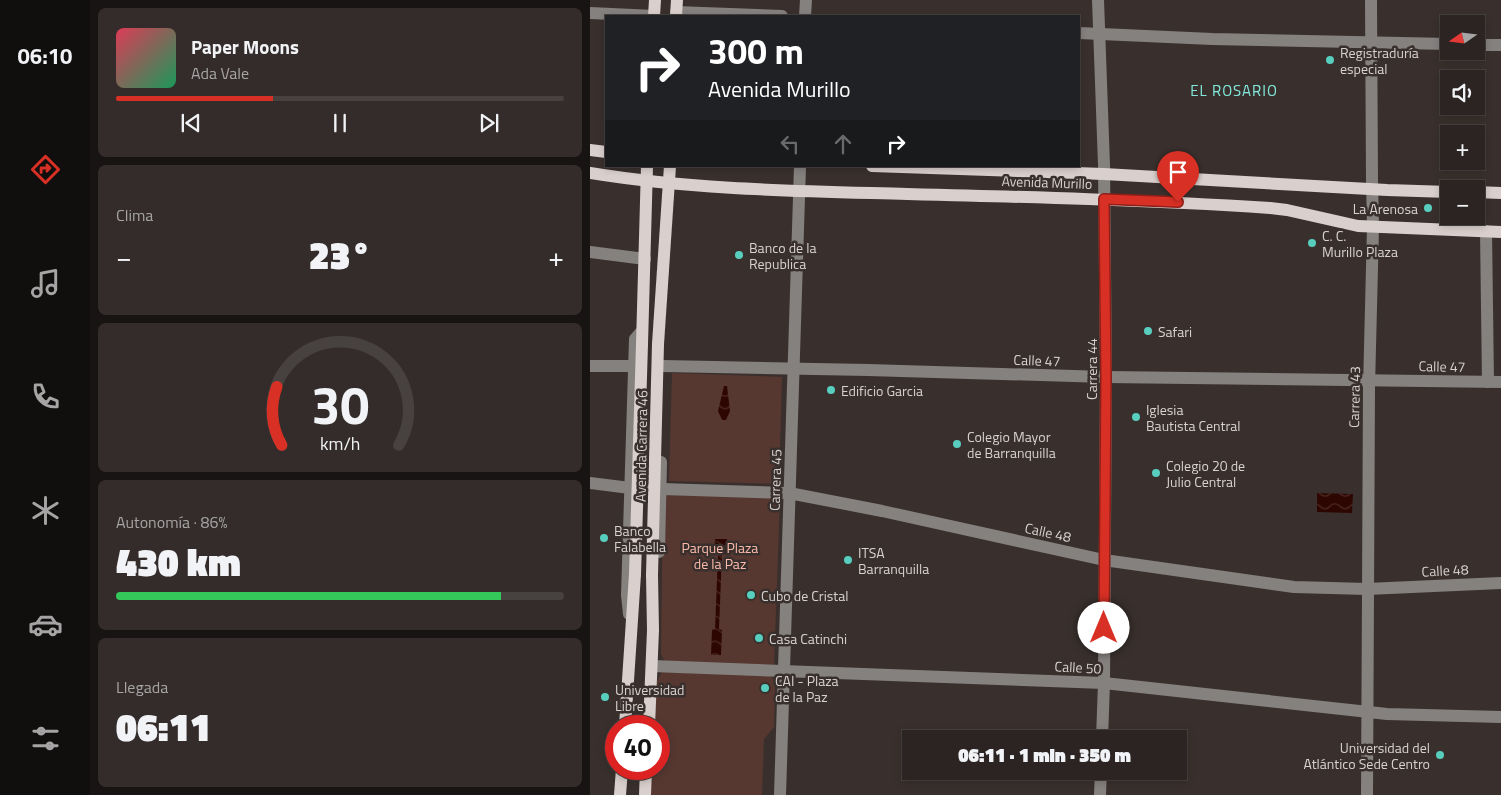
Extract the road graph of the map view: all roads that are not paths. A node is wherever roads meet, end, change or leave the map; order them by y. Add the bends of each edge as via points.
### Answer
1 (655, 0) edge
2 (806, 0) edge
3 (1098, 0) edge
4 (1371, 0) edge
5 (676, 10) edge
6 (590, 13) edge
7 (633, 15) edge
8 (654, 15) edge
9 (764, 15) edge
10 (805, 15) edge
11 (1080, 33) edge
12 (1099, 34) junction
13 (1371, 42) junction
14 (1440, 44) edge
15 (1485, 45) edge
16 (1501, 46) edge
17 (590, 150) edge
18 (605, 152) edge
19 (648, 167) edge
20 (670, 167) edge
21 (800, 167) edge
22 (901, 167) edge
23 (590, 173) edge
24 (1104, 174) junction
25 (647, 182) junction
26 (669, 183) junction
27 (690, 184) junction
28 (1372, 189) junction
29 (799, 191) junction
30 (1440, 192) edge
31 (1485, 192) edge
32 (1501, 193) edge
33 (1104, 199) junction
34 (668, 204) junction
35 (1374, 227) junction
36 (1486, 231) junction
37 (1501, 232) edge
38 (590, 252) edge
39 (645, 259) junction
40 (642, 331) junction
41 (659, 338) junction
42 (590, 366) edge
43 (634, 366) junction
44 (663, 366) junction
45 (793, 369) junction
46 (1106, 377) junction
47 (1369, 380) junction
48 (1488, 382) junction
49 (1501, 382) edge
50 (590, 483) edge
51 (630, 488) junction
52 (660, 489) junction
53 (789, 493) junction
54 (1104, 560) junction
55 (1501, 583) edge
56 (1367, 589) junction
57 (654, 630) junction
58 (631, 631) junction
59 (652, 666) junction
60 (784, 671) junction
61 (1104, 684) junction
62 (1367, 712) junction
63 (627, 715) edge
64 (650, 715) edge
65 (1501, 718) edge
66 (1102, 730) edge
67 (621, 780) edge
68 (646, 780) edge
69 (1101, 780) edge
70 (620, 795) edge
71 (645, 795) edge
72 (780, 795) edge
73 (1100, 795) edge
74 (1367, 795) edge

1 - 8 main road
2 - 10 street
3 - 12 street, Carrera 44
4 - 13 street, Carrera 43
5 - 9 street
6 - 7 street
11 - 12 street
12 - 13 street
12 - 24 street, Carrera 44
13 - 14 street
13 - 28 street, Carrera 43
15 - 16 street
17 - 18 main road
19 - 25 main road, Avenida Carrera 46
20 - 26 main road, Avenida Carrera 46
21 - 29 street, Carrera 45
22 - 24 main road, Avenida Murillo
23 - 25 main road, Avenida Murillo
24 - 28 main road, Avenida Murillo
24 - 33 street, Carrera 44
25 - 26 main road, Avenida Murillo
25 - 39 main road, Avenida Carrera 46
26 - 27 main road, Avenida Murillo
26 - 34 main road, Avenida Carrera 46
27 - 29 main road, Avenida Murillo
27 - 34 main road via 676,192
28 - 30 main road, Avenida Murillo
28 - 35 street, Carrera 43
29 - 33 main road, Avenida Murillo
29 - 45 street, Carrera 45
31 - 32 main road
33 - 35 main road, Avenida Murillo via 1270,208
33 - 46 street, Carrera 44
34 - 41 main road, Avenida Carrera 46
35 - 36 main road, Avenida Murillo
35 - 47 street, Carrera 43
36 - 37 main road, Avenida Murillo
36 - 48 street
38 - 39 street
39 - 40 main road, Avenida Carrera 46
40 - 43 street via 635,339
40 - 58 main road, Avenida Carrera 46, bridge
41 - 44 street via 664,341
41 - 57 main road, Avenida Carrera 46, bridge via 652,575
42 - 43 street
43 - 51 street
44 - 45 street, Calle 47
44 - 52 street
45 - 46 street, Calle 47
45 - 53 street, Carrera 45
46 - 47 street, Calle 47
46 - 54 street, Carrera 44
47 - 48 street, Calle 47
47 - 56 street, Carrera 43
48 - 49 street, Calle 47
50 - 51 street, Calle 48
51 - 52 street, Calle 48
51 - 58 street via 626,595
52 - 53 street, Calle 48
52 - 57 street
53 - 54 street, Calle 48
53 - 60 street, Carrera 45
54 - 56 street, Calle 48 via 1294,587
54 - 61 street, Carrera 44
55 - 56 street, Calle 48
56 - 62 street, Carrera 43
57 - 59 main road, Avenida Carrera 46
58 - 63 main road, Avenida Carrera 46
59 - 60 street, Calle 50
59 - 64 main road, Avenida Carrera 46
60 - 61 street, Calle 50
60 - 72 street, Carrera 45
61 - 62 street, Calle 50
61 - 66 street, Carrera 44
62 - 65 street, Calle 50
62 - 74 street, Carrera 43
67 - 70 main road
68 - 71 main road
69 - 73 street

